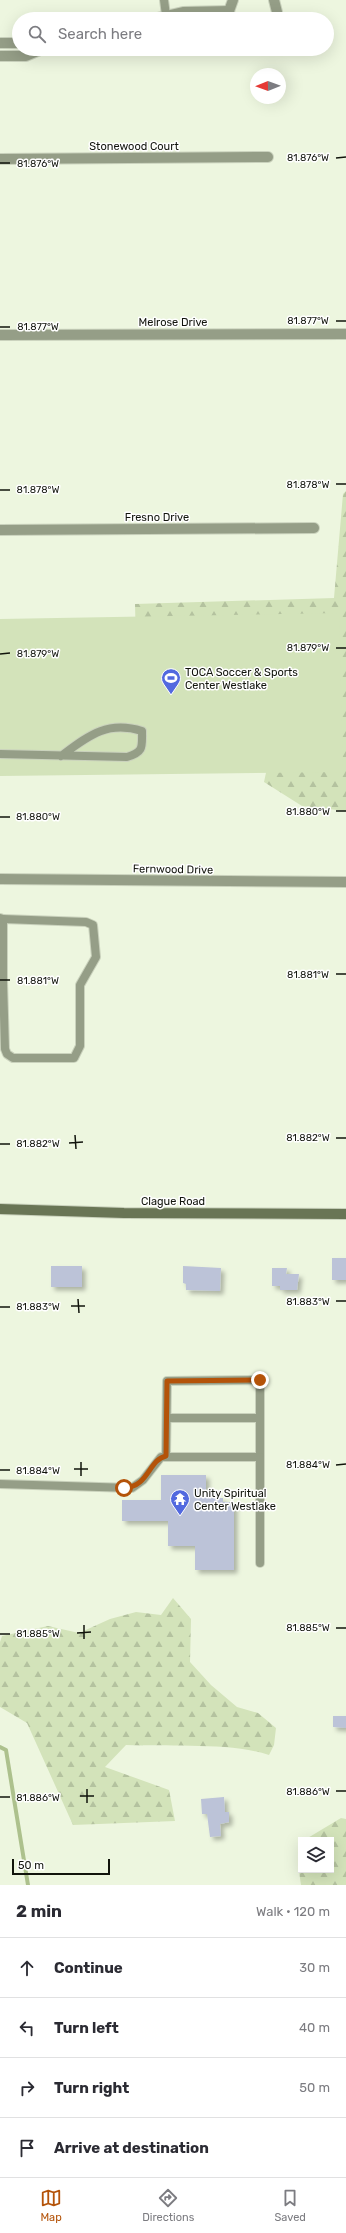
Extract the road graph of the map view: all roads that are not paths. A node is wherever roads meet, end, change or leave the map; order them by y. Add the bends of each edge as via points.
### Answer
1 (164, 0) edge
2 (233, 0) edge
3 (274, 0) edge
4 (166, 12) edge
5 (231, 12) edge
6 (277, 12) edge
7 (0, 43) edge
8 (12, 43) edge
9 (0, 56) edge
10 (12, 56) edge
11 (12, 56) edge
12 (26, 56) edge
13 (268, 157) dead end
14 (0, 159) edge
15 (346, 334) edge
16 (0, 335) edge
17 (314, 528) dead end
18 (0, 530) edge
19 (0, 754) edge
20 (61, 756) junction
21 (0, 879) edge
22 (346, 882) edge
23 (1, 918) edge
24 (2, 981) edge
25 (0, 1209) edge
26 (346, 1214) edge
27 (167, 1418) junction
28 (260, 1418) junction
29 (166, 1456) junction
30 (260, 1457) junction
31 (0, 1484) edge
32 (260, 1563) dead end

1 - 4 lane
2 - 5 street
3 - 6 street
7 - 8 street
9 - 10 street
11 - 12 street
13 - 14 street, Stonewood Court
15 - 16 street, Melrose Drive
17 - 18 street, Fresno Drive
19 - 20 lane
20 - 20 lane via 128,757 137,754 142,747 142,732 126,726 94,732
21 - 22 street, Fernwood Drive
23 - 24 lane
23 - 24 lane via 86,922 93,925 96,957 80,985 80,1046 74,1058 13,1058 7,1054
25 - 26 main road, Clague Road via 124,1213
27 - 28 lane
27 - 28 lane via 167,1381 260,1380
27 - 29 lane
28 - 30 lane
29 - 30 lane
29 - 31 lane via 156,1461 146,1477 132,1488
30 - 32 lane

